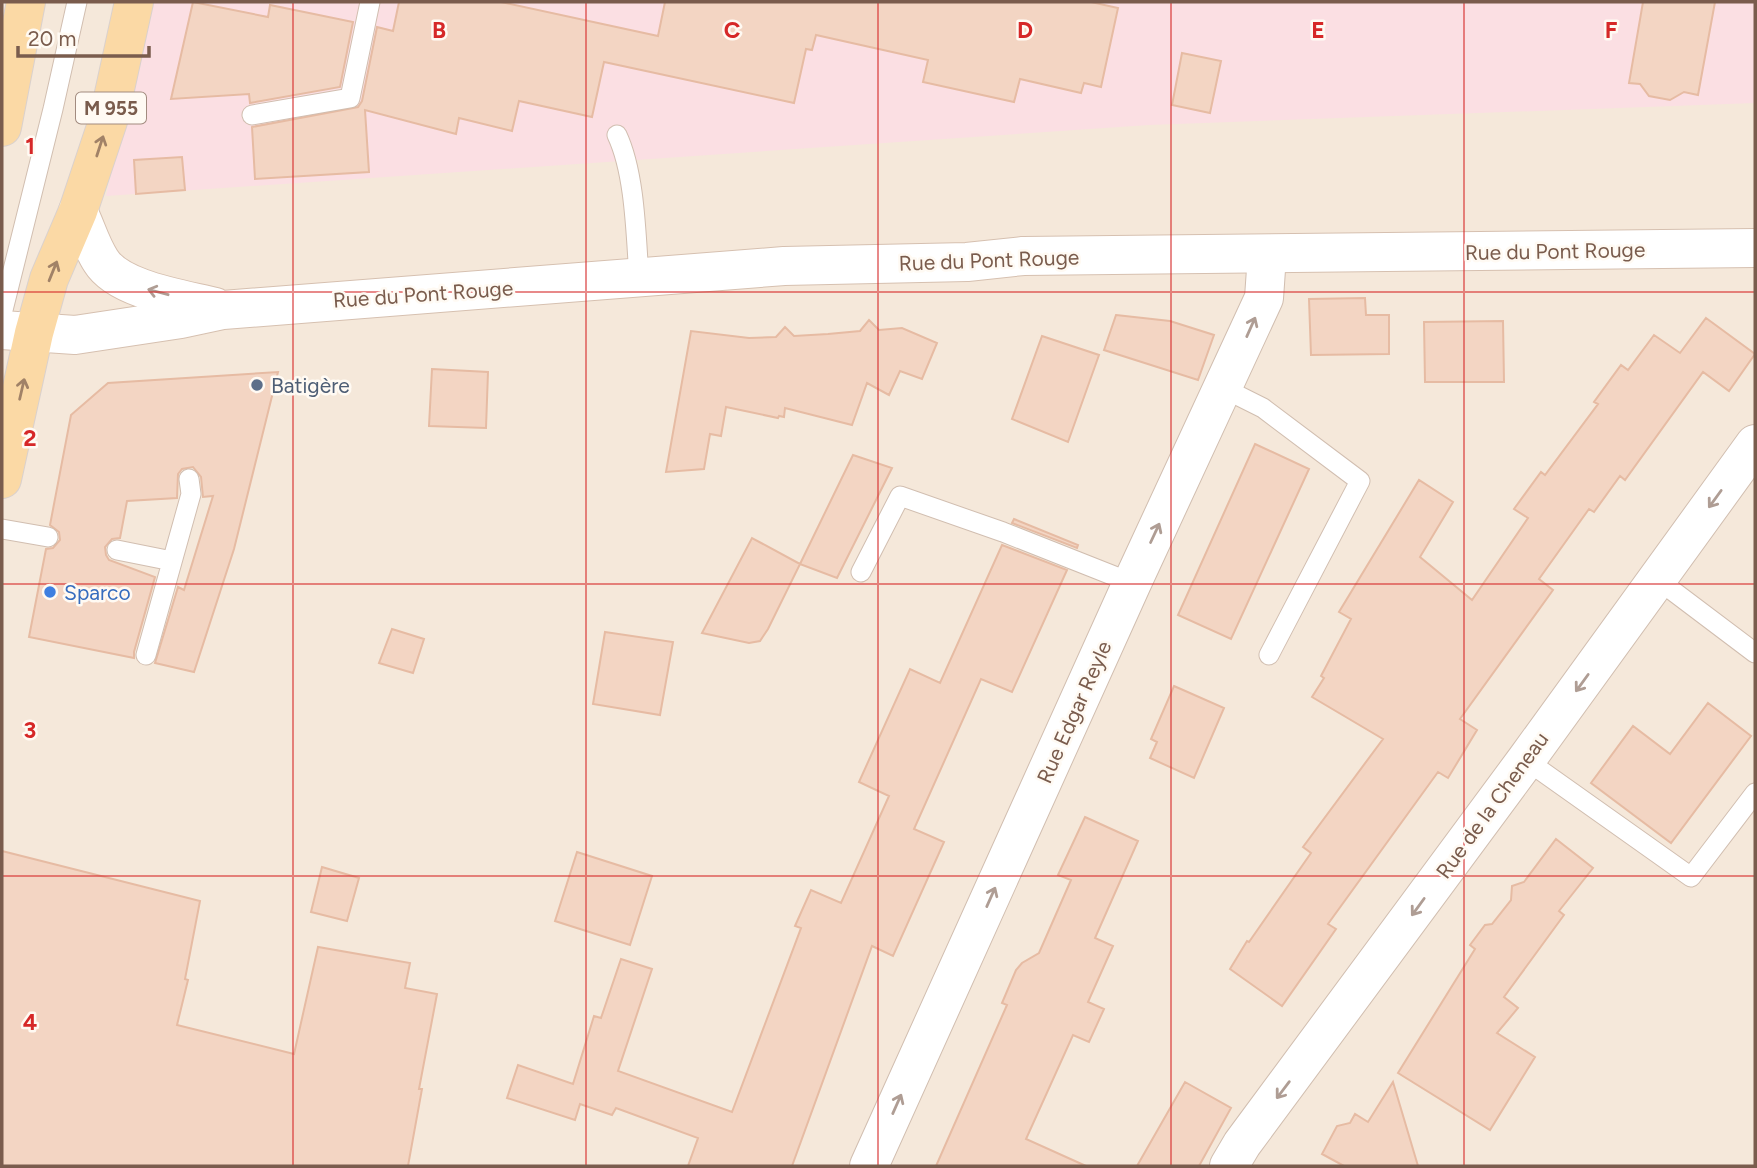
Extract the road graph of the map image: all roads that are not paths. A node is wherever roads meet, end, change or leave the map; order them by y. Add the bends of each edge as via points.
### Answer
1 (26, 2) edge
2 (77, 2) edge
3 (134, 2) edge
4 (367, 2) edge
5 (252, 115) dead end
6 (3, 119) edge
7 (617, 135) dead end
8 (78, 211) junction
9 (1755, 248) edge
10 (1267, 255) junction
11 (639, 278) junction
12 (223, 310) junction
13 (2, 314) edge
14 (18, 332) edge
15 (1223, 388) junction
16 (1755, 444) edge
17 (2, 479) edge
18 (190, 479) dead end
19 (2, 529) edge
20 (48, 537) dead end
21 (117, 550) dead end
22 (172, 561) junction
23 (861, 572) dead end
24 (1657, 579) junction
25 (1132, 583) junction
26 (1755, 653) edge
27 (1269, 654) dead end
28 (146, 655) dead end
29 (1526, 760) junction
30 (1755, 793) edge
31 (869, 1166) edge
32 (1229, 1166) edge

1 - 6 main road
2 - 13 lane, M 955
8 -> 3 main road, M 955 via 108,121
4 - 5 lane via 350,98
7 - 11 lane via 626,153
12 -> 8 main road, Rue du Pont Rouge via 139,287 114,274 101,262
14 -> 8 main road, M 955 via 49,279
9 - 10 main road, Rue du Pont Rouge
10 - 11 main road, Rue du Pont Rouge via 1023,256
15 -> 10 main road, Rue Edgar Reyle via 1264,298
11 - 12 main road, Rue du Pont Rouge
12 - 14 main road, Rue du Pont Rouge via 75,335
17 -> 14 main road, M 955
25 -> 15 main road, Rue Edgar Reyle
15 - 27 lane via 1264,408 1360,481
16 -> 24 main road, Rue de la Cheneau
18 - 22 lane via 191,494
19 - 20 lane
21 - 22 lane
22 - 28 lane
23 - 25 lane via 900,496
24 - 26 lane
24 -> 29 main road, Rue de la Cheneau
31 -> 25 main road, Rue Edgar Reyle
29 - 30 lane via 1691,877
29 -> 32 main road, Rue de la Cheneau

